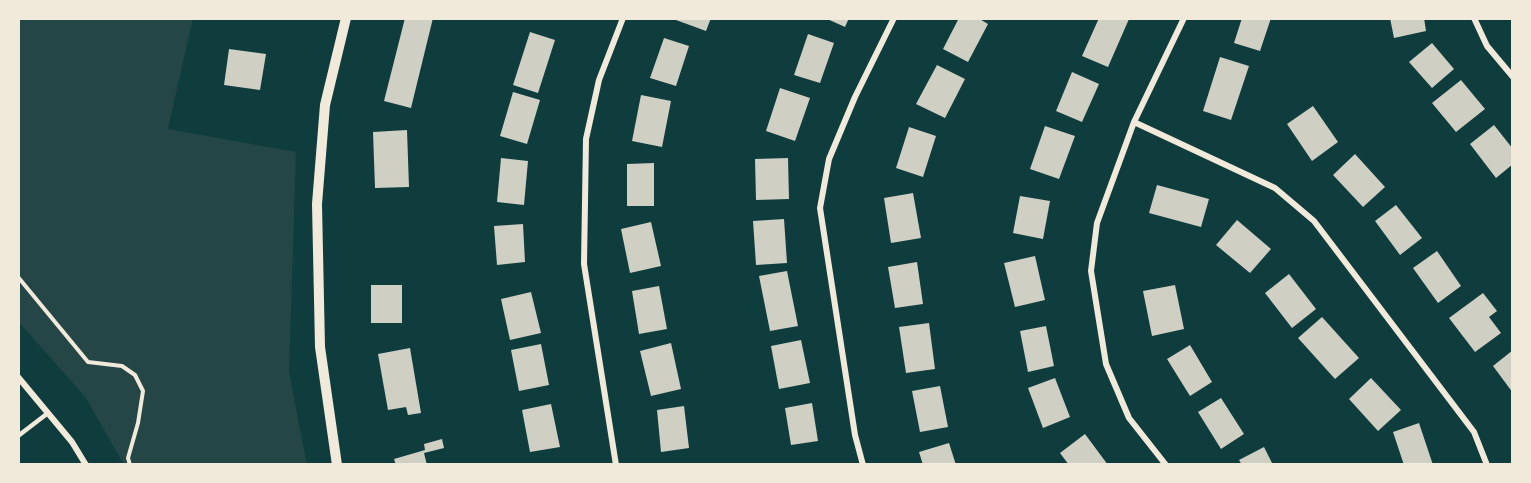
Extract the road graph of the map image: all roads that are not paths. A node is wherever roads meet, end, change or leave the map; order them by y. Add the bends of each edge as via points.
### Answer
1 (346, 18) edge
2 (623, 18) edge
3 (894, 18) edge
4 (1184, 18) edge
5 (1474, 18) edge
6 (1513, 77) edge
7 (1134, 122) junction
8 (18, 377) edge
9 (48, 413) junction
10 (18, 436) edge
11 (86, 465) edge
12 (338, 465) edge
13 (616, 465) edge
14 (863, 465) edge
15 (1166, 465) edge
16 (1487, 465) edge

1 - 12 street via 325,105 317,204 320,347
2 - 13 street via 599,80 586,139 584,264
3 - 14 street via 829,159 820,208
4 - 7 street
5 - 6 street via 1488,46
7 - 15 street via 1097,223 1091,271 1107,364 1129,418
7 - 16 street via 1275,188 1314,221 1474,432
8 - 9 street
9 - 10 lane
9 - 11 street

